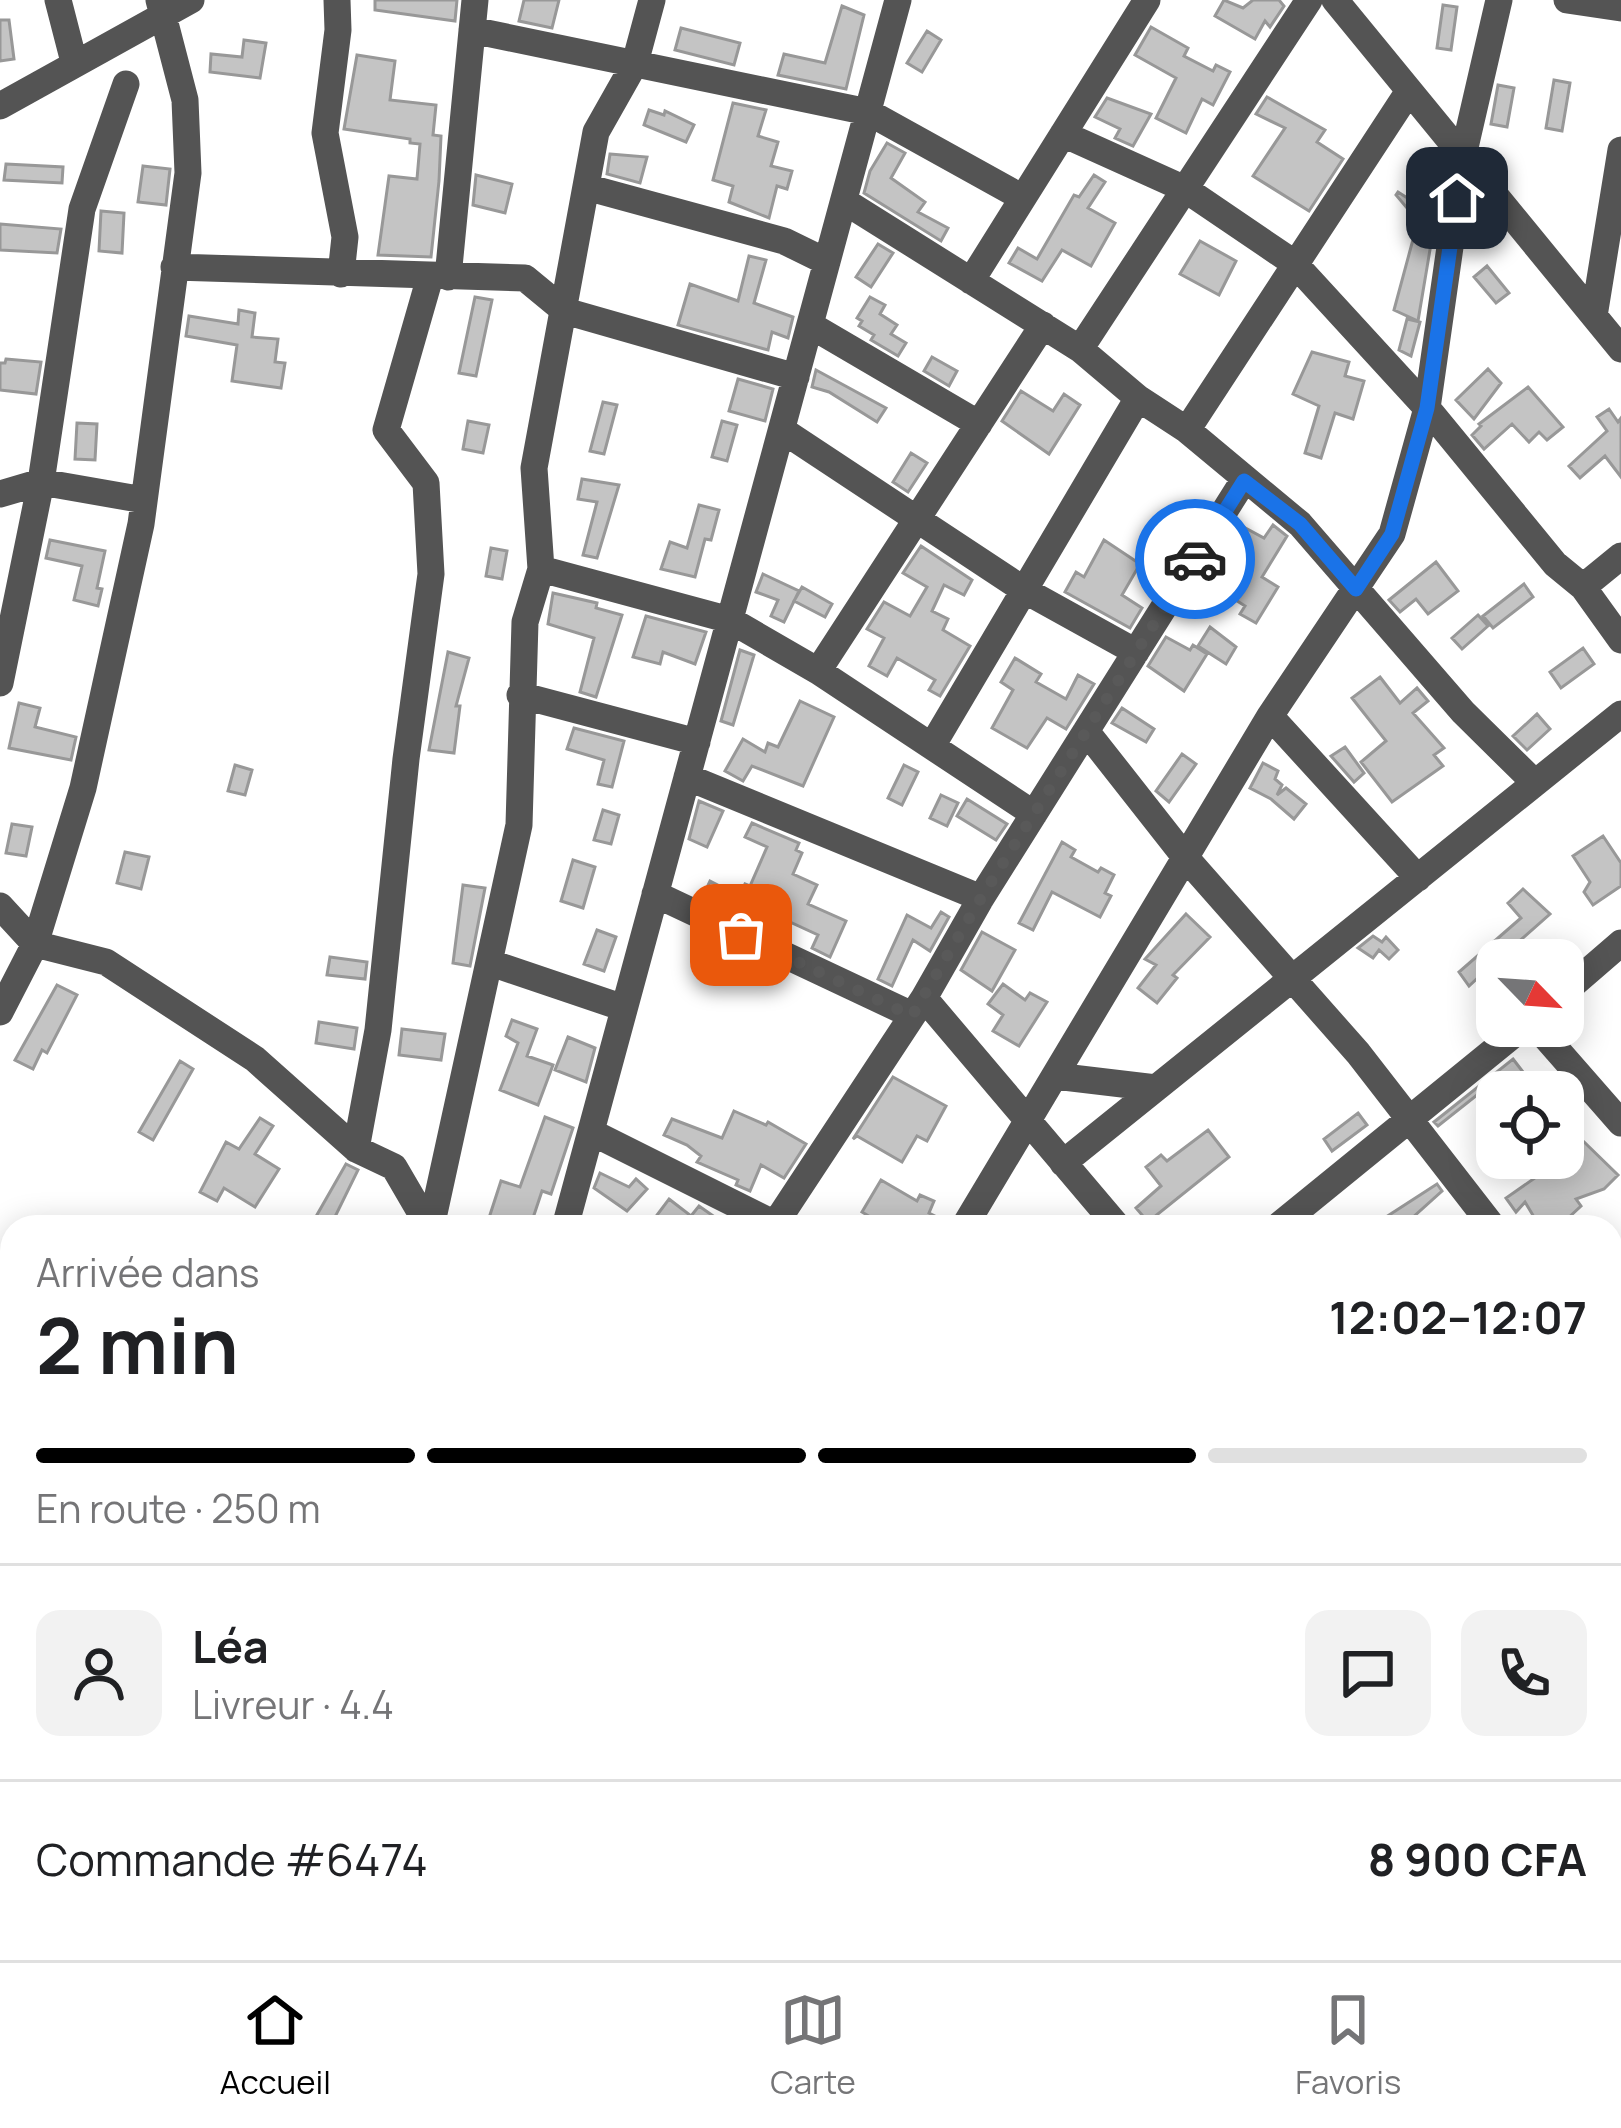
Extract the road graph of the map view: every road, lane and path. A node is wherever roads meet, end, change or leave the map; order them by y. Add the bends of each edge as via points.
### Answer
1 (58, 0) edge
2 (191, 0) edge
3 (337, 0) edge
4 (475, 0) edge
5 (652, 0) edge
6 (898, 0) edge
7 (1147, 0) edge
8 (1309, 0) edge
9 (1335, 0) edge
10 (1365, 0) edge
11 (1498, 0) edge
12 (1567, 0) edge
13 (159, 8) edge
14 (1621, 8) edge
15 (472, 30) junction
16 (1361, 31) junction
17 (74, 62) junction
18 (635, 64) junction
19 (126, 84) dead end
20 (1409, 91) junction
21 (0, 106) edge
22 (868, 112) junction
23 (1064, 134) junction
24 (1621, 149) edge
25 (1463, 156) junction
26 (1618, 182) edge
27 (586, 187) junction
28 (1185, 189) junction
29 (1023, 198) junction
30 (844, 201) junction
31 (827, 262) junction
32 (1294, 263) junction
33 (174, 267) junction
34 (341, 274) junction
35 (439, 278) junction
36 (971, 281) junction
37 (565, 310) junction
38 (1594, 316) junction
39 (810, 325) junction
40 (1043, 325) junction
41 (1081, 349) junction
42 (1621, 349) edge
43 (796, 377) junction
44 (1138, 398) junction
45 (1427, 408) junction
46 (979, 424) junction
47 (782, 430) junction
48 (1187, 430) junction
49 (1244, 481) junction
50 (40, 482) junction
51 (0, 494) edge
52 (144, 500) junction
53 (918, 518) junction
54 (1621, 556) edge
55 (541, 568) junction
56 (1583, 587) junction
57 (1356, 589) junction
58 (1024, 590) junction
59 (9, 599) edge
60 (730, 620) junction
61 (1621, 640) edge
62 (1136, 652) junction
63 (818, 671) junction
64 (0, 683) edge
65 (520, 695) junction
66 (1621, 715) edge
67 (1270, 716) junction
68 (1086, 731) junction
69 (697, 742) junction
70 (932, 746) junction
71 (687, 777) junction
72 (1535, 783) junction
73 (1034, 814) junction
74 (1185, 857) junction
75 (1418, 878) junction
76 (655, 894) junction
77 (981, 898) junction
78 (0, 906) edge
79 (1621, 943) edge
80 (35, 944) junction
81 (491, 963) junction
82 (1584, 975) edge
83 (1292, 979) junction
84 (918, 1007) junction
85 (624, 1008) junction
86 (0, 1012) edge
87 (1499, 1047) edge
88 (1554, 1047) edge
89 (1054, 1076) junction
90 (1156, 1088) junction
91 (1410, 1120) junction
92 (1027, 1121) junction
93 (1621, 1123) edge
94 (590, 1132) junction
95 (356, 1149) junction
96 (1063, 1163) junction
97 (423, 1215) edge
98 (433, 1215) edge
99 (568, 1215) edge
100 (754, 1215) edge
101 (781, 1215) edge
102 (971, 1215) edge
103 (1108, 1215) edge
104 (1292, 1215) edge
105 (1483, 1215) edge

1 - 17 street
2 - 13 street
3 - 34 street via 325,133 345,237
4 - 15 street
5 - 18 street
6 - 22 street
7 - 23 street
8 - 28 street
9 - 16 street
10 - 16 street
11 - 25 street
12 - 14 street
13 - 17 street
13 - 33 street via 185,100 188,173
15 - 18 street
15 - 35 street
16 - 20 street
17 - 21 street
18 - 22 street
18 - 27 street via 596,132
19 - 50 street via 82,209
20 - 25 street
20 - 32 street
22 - 29 street
22 - 30 street
23 - 28 street
23 - 29 street
24 - 26 street
25 - 38 street
25 - 45 street
26 - 38 street
27 - 31 street via 784,241
27 - 37 street
28 - 32 street
28 - 41 street
29 - 36 street
30 - 31 street
30 - 36 street
31 - 39 street
32 - 45 street
32 - 48 street
33 - 34 street
33 - 52 street
34 - 35 street
35 - 37 street via 525,278
35 - 95 street via 386,430 426,483 431,574 378,1030
36 - 40 street
37 - 43 street
37 - 55 street via 534,468
38 - 42 street
39 - 43 street
39 - 46 street
40 - 41 street
40 - 46 street
41 - 44 street
43 - 47 street
44 - 48 street
44 - 58 street
45 - 56 street
45 - 57 street via 1392,534
46 - 53 street
47 - 53 street
47 - 60 street
48 - 49 street
49 - 57 street via 1300,524
49 - 62 street
50 - 51 street
50 - 52 street
50 - 59 street
52 - 80 street via 83,788
53 - 58 street
53 - 63 street
54 - 56 street
55 - 60 street
55 - 65 street via 525,622
56 - 61 street
57 - 67 street
57 - 72 street
58 - 62 street
58 - 70 street
59 - 64 street
60 - 63 street
60 - 69 street
62 - 68 street
63 - 70 street
65 - 69 street
65 - 81 street via 519,825
66 - 72 street
67 - 74 street
67 - 75 street
68 - 73 street
68 - 74 street
69 - 71 street
70 - 73 street
71 - 76 street
71 - 77 street
72 - 75 street
73 - 77 street
74 - 83 street
74 - 89 street
75 - 83 street
76 - 84 street
76 - 85 street
77 - 84 street
78 - 80 street
79 - 82 street
80 - 86 street
80 - 95 street via 106,962 255,1059
81 - 85 street
81 - 98 street
83 - 90 street
83 - 91 street
84 - 92 street
84 - 101 street
85 - 94 street
87 - 91 street
88 - 93 street
89 - 90 street
89 - 92 street
90 - 96 street
91 - 104 street
91 - 105 street
92 - 96 street
92 - 102 street
94 - 99 street
94 - 100 street
95 - 97 street via 394,1167
96 - 103 street

